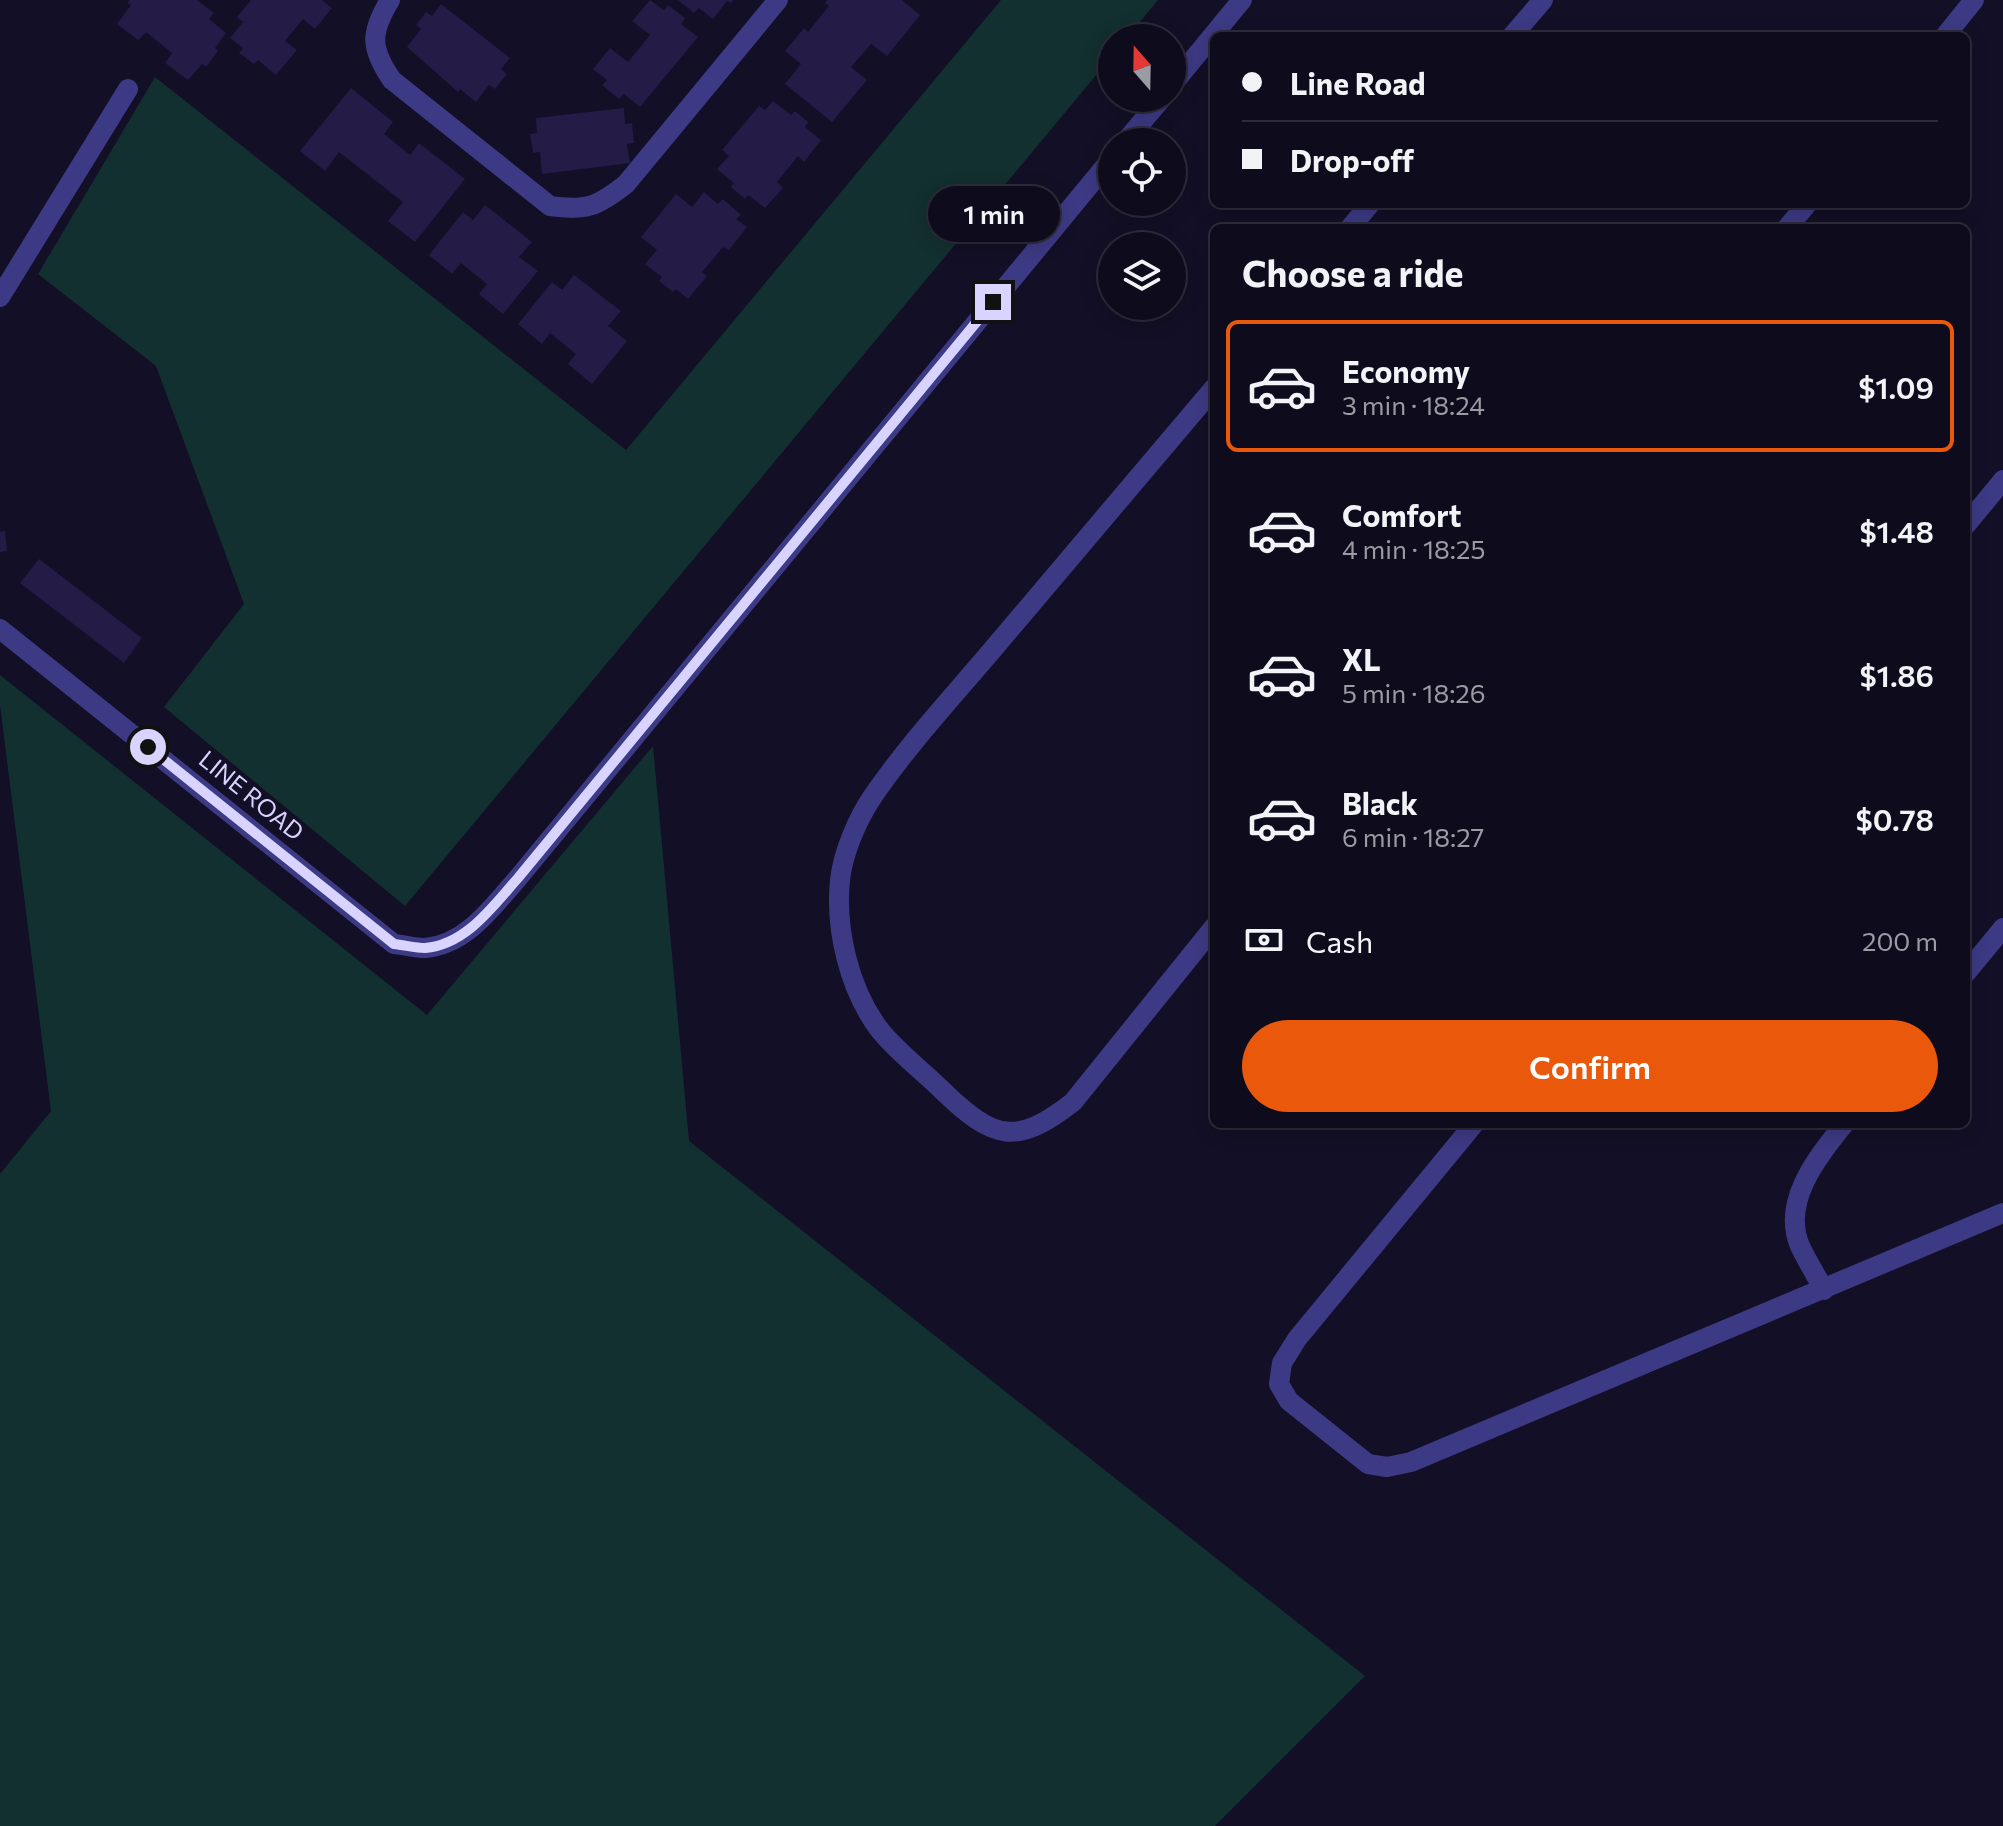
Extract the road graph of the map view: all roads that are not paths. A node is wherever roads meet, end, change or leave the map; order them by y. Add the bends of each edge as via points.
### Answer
1 (390, 0) edge
2 (778, 0) edge
3 (1242, 0) edge
4 (1543, 0) edge
5 (1974, 0) edge
6 (1216, 32) edge
7 (1515, 32) edge
8 (1948, 32) edge
9 (1210, 39) edge
10 (1186, 68) edge
11 (128, 89) dead end
12 (1150, 112) edge
13 (1137, 128) edge
14 (1098, 175) edge
15 (1367, 208) edge
16 (1804, 208) edge
17 (1353, 224) edge
18 (1790, 224) edge
19 (0, 297) edge
20 (1210, 393) edge
21 (2003, 480) edge
22 (1970, 520) edge
23 (0, 629) edge
24 (2003, 928) edge
25 (1210, 932) edge
26 (1970, 968) edge
27 (1471, 1128) edge
28 (1841, 1128) edge
29 (2003, 1213) edge
30 (1824, 1290) junction

1 - 2 street via 374,34 378,59 392,80 550,206 576,210 602,203 626,184
3 - 6 street
4 - 7 street
5 - 8 street
9 - 10 street
11 - 19 street
12 - 13 street
14 - 23 street, LINE ROAD via 518,878 455,940 425,948 394,944
15 - 17 street
16 - 18 street
20 - 25 street via 872,797 840,879 848,964 879,1029 967,1113 995,1131 1017,1133 1046,1123 1073,1102
21 - 22 street
24 - 26 street
27 - 30 street via 1282,1363 1279,1384 1289,1401 1368,1464 1411,1462
28 - 30 street via 1806,1178 1794,1210 1799,1243
29 - 30 street

